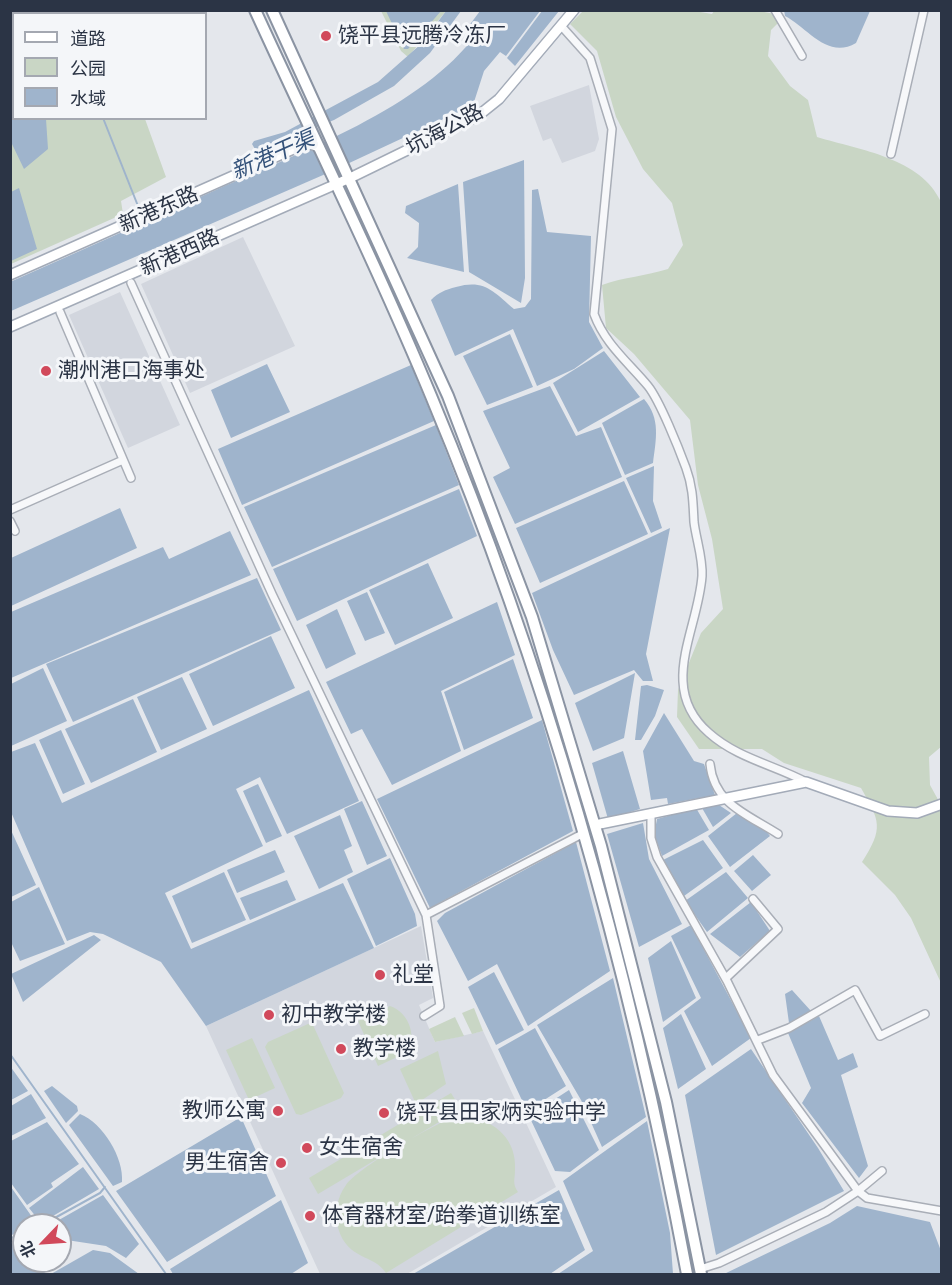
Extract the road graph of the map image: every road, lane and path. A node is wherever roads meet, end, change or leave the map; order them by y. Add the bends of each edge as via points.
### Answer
1 (255, 10) edge
2 (272, 10) edge
3 (574, 10) edge
4 (775, 10) edge
5 (924, 10) edge
6 (564, 29) dead end
7 (802, 56) dead end
8 (312, 141) junction
9 (891, 154) dead end
10 (350, 178) junction
11 (334, 181) junction
12 (10, 275) edge
13 (131, 283) dead end
14 (60, 312) dead end
15 (10, 327) edge
16 (123, 460) junction
17 (131, 478) dead end
18 (10, 510) edge
19 (10, 521) edge
20 (15, 531) dead end
21 (710, 764) dead end
22 (806, 782) junction
23 (722, 798) junction
24 (589, 802) junction
25 (942, 804) edge
26 (576, 806) junction
27 (651, 813) junction
28 (595, 825) junction
29 (584, 833) junction
30 (778, 834) dead end
31 (595, 848) junction
32 (753, 899) dead end
33 (426, 915) junction
34 (726, 978) junction
35 (925, 1014) dead end
36 (424, 1016) dead end
37 (758, 1040) junction
38 (882, 1171) dead end
39 (858, 1191) junction
40 (942, 1210) edge
41 (701, 1272) edge
42 (686, 1273) edge

1 - 8 highway
2 - 10 highway
3 - 10 main road, 坑海公路 via 500,99 479,115
4 - 7 street
5 - 9 street
6 - 22 street via 590,58 612,129 594,314 600,332 649,388 686,468 694,496 702,574 682,664 682,686 690,710 709,733 745,757
8 - 11 highway
8 - 12 main road, 新港东路
10 - 11 main road, 新港西路
10 - 24 highway via 448,396 532,617
11 - 15 main road, 新港西路
11 - 26 highway via 431,397 515,617
13 - 33 street via 262,573
14 - 16 street
16 - 17 street
16 - 18 street
19 - 20 street
21 - 23 street via 711,777
22 - 23 main road
22 - 25 main road via 888,810 917,813
23 - 27 main road
23 - 30 street
24 - 26 highway
24 - 28 highway
26 - 29 highway
27 - 28 main road
27 - 34 street via 651,837 657,857
28 - 31 highway
29 - 31 highway
29 - 33 street
31 - 41 highway via 666,1101
31 - 42 highway via 644,1060
32 - 34 street via 778,929
33 - 36 street via 440,1006
34 - 37 street
35 - 37 street via 880,1036 855,990 789,1028
37 - 39 street via 773,1075
38 - 39 street
39 - 40 street via 867,1198
39 - 41 street via 826,1212
41 - 42 highway

